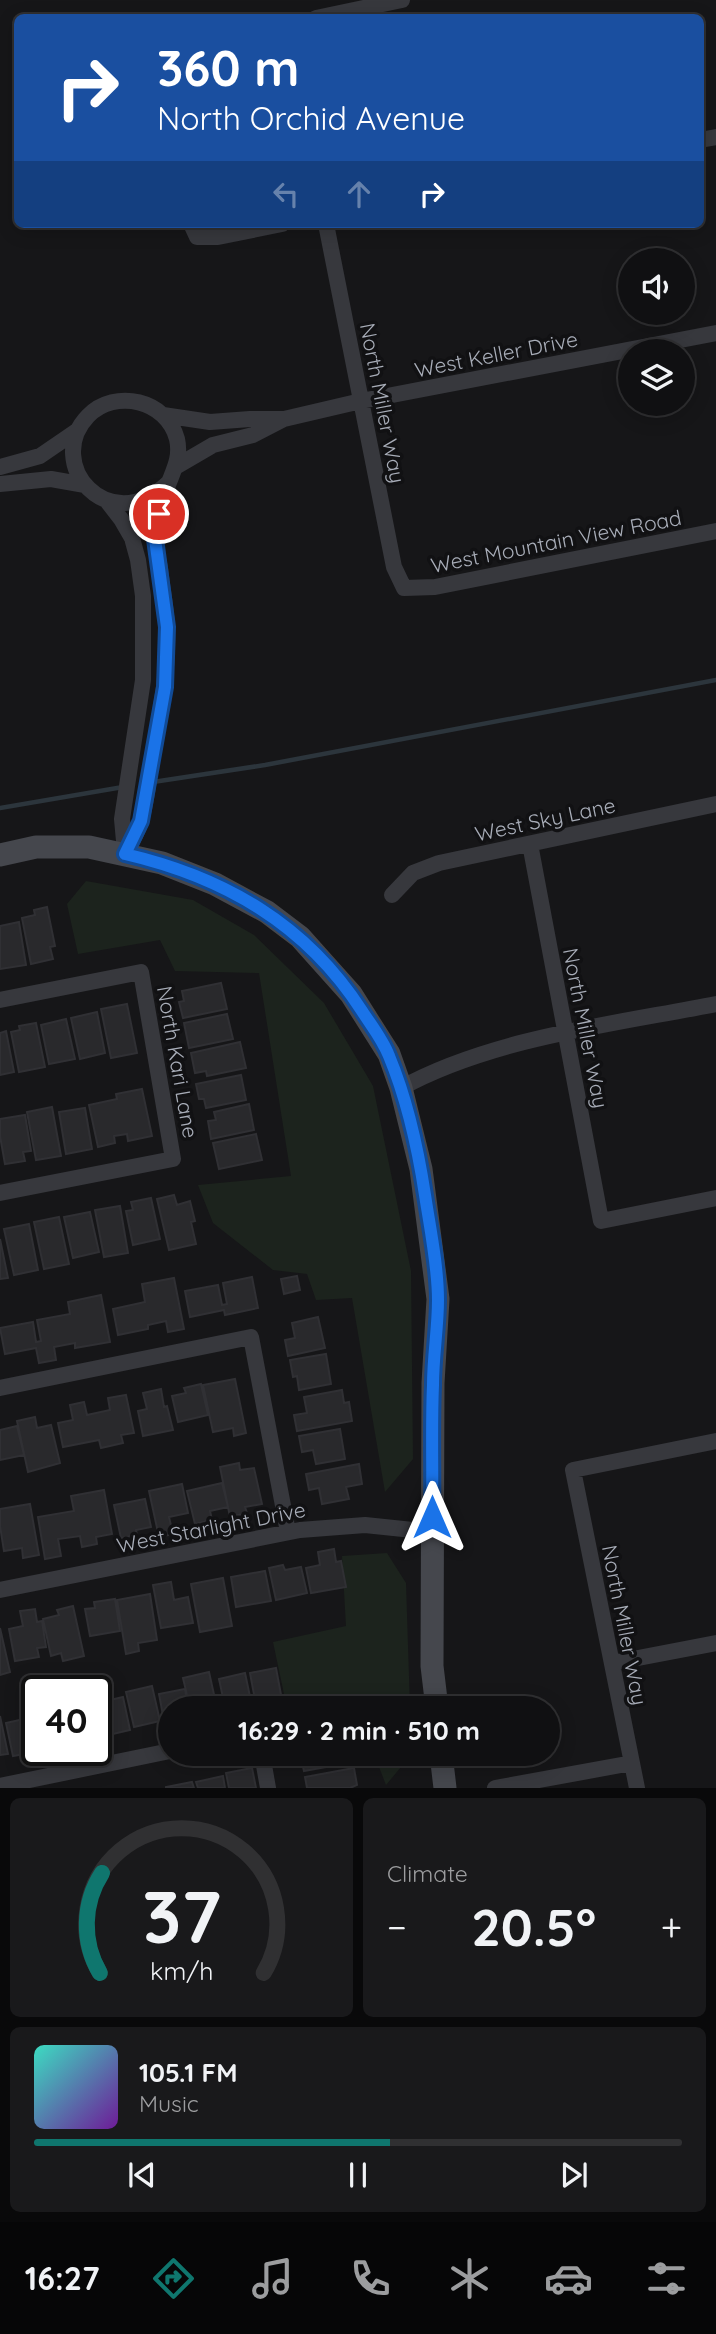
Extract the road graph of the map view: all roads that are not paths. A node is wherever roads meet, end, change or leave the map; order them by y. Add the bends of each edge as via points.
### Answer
1 (402, 0) edge
2 (335, 14) edge
3 (262, 228) edge
4 (327, 228) edge
5 (194, 230) edge
6 (716, 333) edge
7 (361, 401) junction
8 (163, 415) junction
9 (284, 419) junction
10 (78, 430) junction
11 (177, 466) junction
12 (0, 467) edge
13 (0, 484) edge
14 (168, 484) junction
15 (85, 485) junction
16 (107, 501) junction
17 (716, 531) edge
18 (404, 588) joint
19 (716, 804) edge
20 (530, 844) junction
21 (125, 854) junction
22 (0, 855) edge
23 (392, 894) dead end
24 (0, 1000) edge
25 (716, 1004) edge
26 (565, 1033) junction
27 (401, 1088) junction
28 (0, 1193) edge
29 (716, 1198) edge
30 (0, 1388) edge
31 (716, 1441) edge
32 (288, 1532) junction
33 (432, 1532) junction
34 (0, 1590) edge
35 (716, 1643) edge
36 (612, 1663) junction
37 (435, 1696) edge
38 (158, 1753) edge
39 (632, 1763) junction
40 (263, 1766) edge
41 (442, 1766) edge
42 (0, 1786) edge
43 (268, 1788) edge
44 (445, 1788) edge
45 (495, 1788) edge
46 (637, 1788) edge

1 - 2 street
3 - 5 street via 218,237
4 - 7 street, North Miller Way
6 - 7 street, West Keller Drive
7 - 9 street, West Keller Drive
7 - 18 street, North Miller Way via 394,567
8 - 9 street, West Keller Drive via 210,422
8 - 10 street via 133,400 117,401 101,406
8 - 11 street via 177,439
9 - 11 street, West Keller Drive via 253,435 213,445
10 - 12 street via 40,456
10 - 15 street via 74,458
11 - 14 street
13 - 15 street via 51,479
14 - 16 street via 141,502
14 - 21 street via 155,539 167,627 165,687 141,821
15 - 16 street
16 - 21 street via 132,538 143,596 143,680 122,819
17 - 18 street, West Mountain View Road via 435,587
19 - 20 street, West Sky Lane
20 - 23 street, West Sky Lane via 439,863 413,873
20 - 26 street, North Miller Way
21 - 22 street via 36,847
21 - 27 street via 215,884 267,912 300,937 351,994 389,1054
24 - 28 street, North Kari Lane via 141,972 173,1159
25 - 26 street
26 - 27 street via 523,1042
26 - 29 street, North Miller Way via 601,1221
27 - 33 street via 421,1169 438,1299
30 - 32 street via 251,1337
31 - 36 street, North Miller Way via 573,1470
32 - 33 street, West Starlight Drive via 365,1525
32 - 34 street, West Starlight Drive
33 - 37 street
35 - 36 street
36 - 39 street, North Miller Way
38 - 42 street
39 - 45 street
39 - 46 street, North Miller Way
40 - 43 street
41 - 44 street

